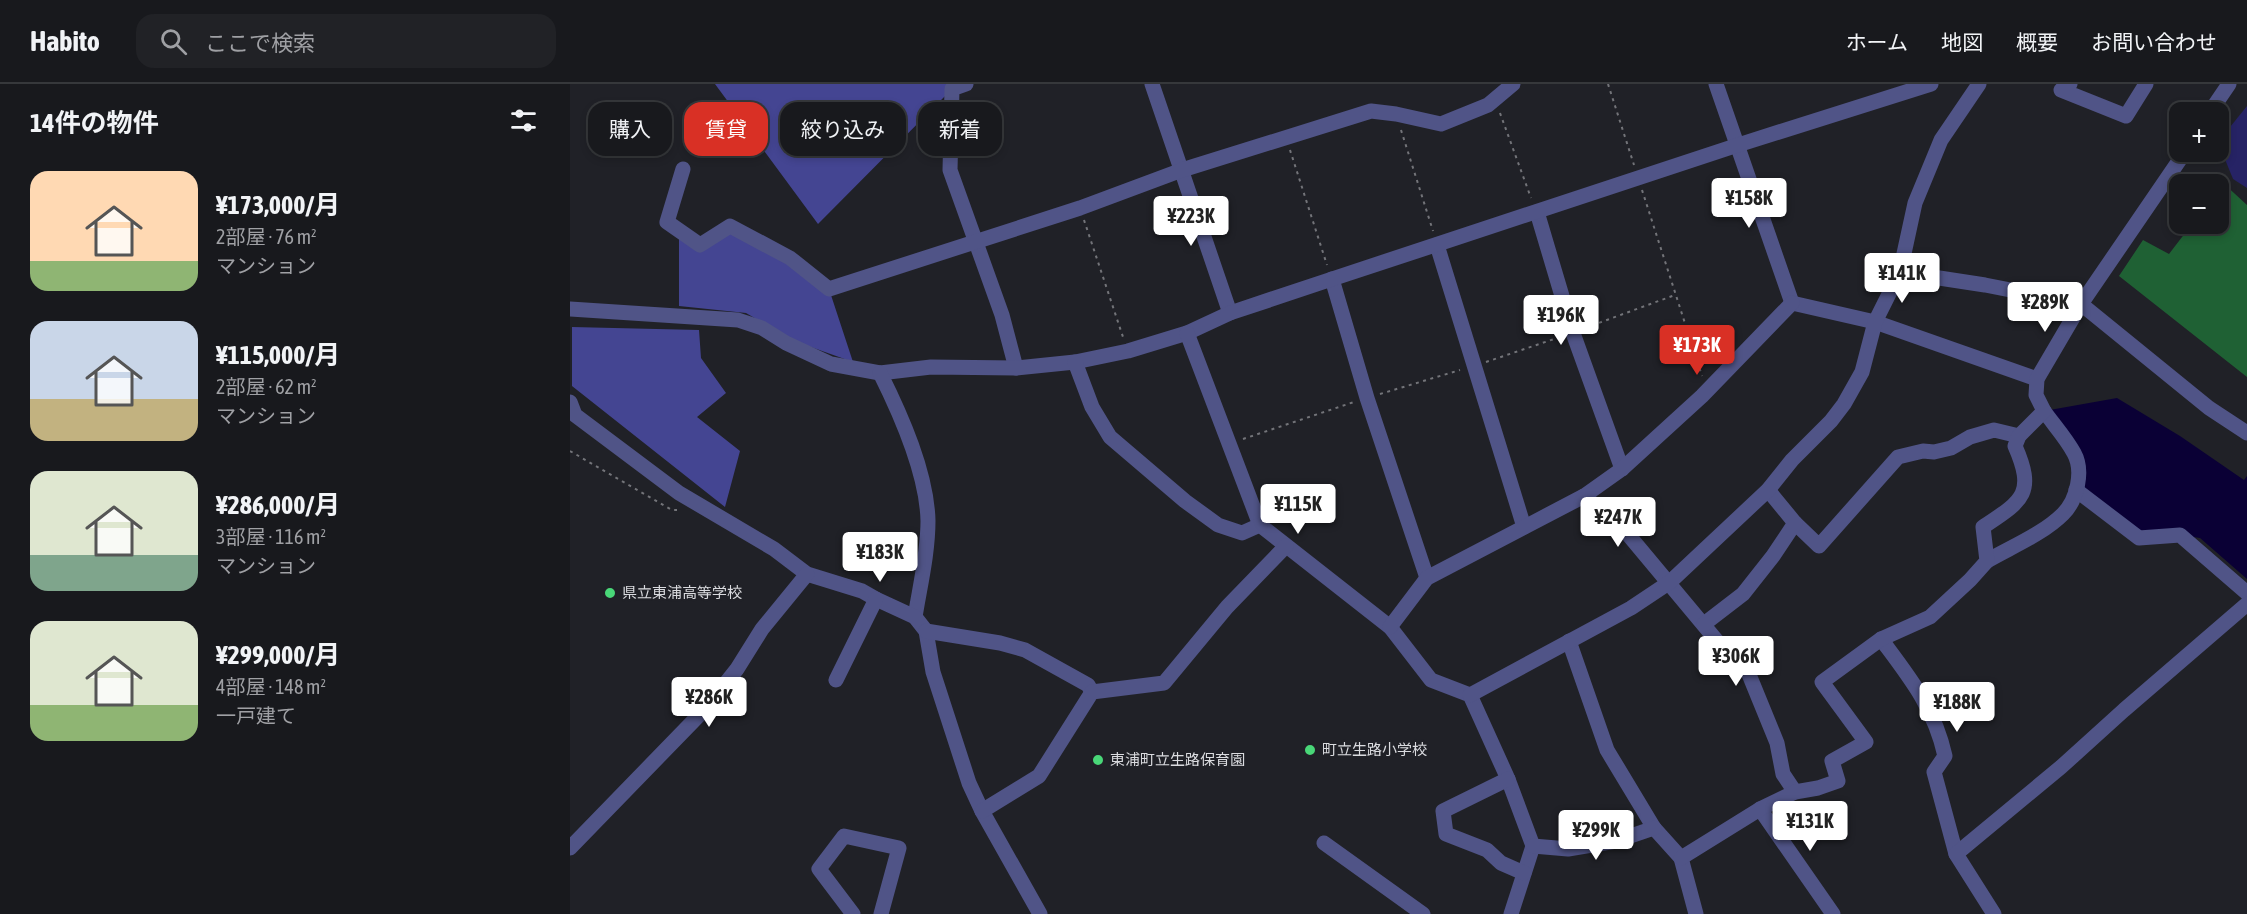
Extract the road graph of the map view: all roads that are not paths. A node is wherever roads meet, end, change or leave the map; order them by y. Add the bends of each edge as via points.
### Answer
1 (966, 84) edge
2 (1152, 84) edge
3 (1513, 84) edge
4 (1716, 84) edge
5 (1979, 84) edge
6 (2070, 84) edge
7 (2146, 84) edge
8 (2229, 84) edge
9 (1921, 86) edge
10 (2217, 102) edge
11 (1738, 145) junction
12 (2178, 162) edge
13 (683, 169) dead end
14 (1182, 170) junction
15 (1537, 212) junction
16 (976, 241) junction
17 (1437, 245) junction
18 (1900, 272) junction
19 (1332, 279) junction
20 (1792, 303) junction
21 (2081, 304) junction
22 (570, 309) edge
23 (1230, 313) junction
24 (1875, 322) junction
25 (1187, 333) junction
26 (1075, 362) junction
27 (1016, 368) junction
28 (880, 373) junction
29 (2037, 379) junction
30 (570, 402) edge
31 (2044, 411) junction
32 (2247, 433) edge
33 (2019, 436) junction
34 (1622, 469) junction
35 (2076, 489) junction
36 (1768, 490) junction
37 (1584, 496) junction
38 (1795, 523) junction
39 (1260, 525) junction
40 (1524, 527) junction
41 (1286, 546) junction
42 (1987, 561) junction
43 (807, 574) junction
44 (1427, 578) junction
45 (1670, 582) junction
46 (2247, 593) edge
47 (876, 599) junction
48 (2247, 604) edge
49 (915, 617) junction
50 (1704, 624) junction
51 (1390, 627) junction
52 (926, 631) junction
53 (1881, 639) junction
54 (1569, 641) junction
55 (836, 680) dead end
56 (1092, 692) junction
57 (1470, 695) junction
58 (1508, 779) junction
59 (1795, 792) junction
60 (1760, 809) junction
61 (982, 812) junction
62 (1654, 828) junction
63 (1324, 843) dead end
64 (1533, 846) junction
65 (570, 848) edge
66 (1956, 854) junction
67 (1681, 858) junction
68 (1524, 873) junction
69 (854, 914) edge
70 (880, 914) edge
71 (1040, 914) edge
72 (1423, 914) edge
73 (1511, 914) edge
74 (1696, 914) edge
75 (1833, 914) edge
76 (1994, 914) edge

1 - 16 street via 952,89 949,156 950,170
2 - 14 street
3 - 14 street via 1495,100 1441,124 1371,111
4 - 11 street
5 - 18 street via 1941,140 1915,203
6 - 7 street via 2061,90 2127,116
8 - 10 street
9 - 11 street
11 - 15 street
11 - 20 street
12 - 21 street
13 - 16 street via 667,222 700,245 730,226 790,258 829,289
14 - 16 street
14 - 23 street
15 - 17 street
15 - 34 street via 1573,333
16 - 27 street
17 - 19 street
17 - 40 street
18 - 21 street
18 - 24 street
19 - 23 street
19 - 44 street
20 - 24 street
20 - 34 street
21 - 29 street
21 - 32 street via 2209,408
22 - 28 street via 738,320 762,328 831,364
23 - 25 street
24 - 29 street
24 - 36 street via 1862,372 1844,404
25 - 26 street
25 - 39 street
26 - 27 street
26 - 39 street via 1092,407 1110,437 1218,525 1242,532
27 - 28 street via 931,367
28 - 49 street via 901,415 925,491 928,521
29 - 31 street via 2036,395
30 - 43 street via 575,415 679,494 774,549
31 - 33 street
31 - 35 street via 2075,454 2079,473
33 - 38 street via 1994,430 1970,436 1951,448 1898,457 1819,546
33 - 42 street via 2015,446 2024,466 2026,485 2012,507 1983,527
34 - 37 street
35 - 42 street via 2064,513
35 - 46 street via 2139,538 2180,535
36 - 38 street
36 - 45 street
37 - 40 street
37 - 45 street via 1626,532
38 - 50 street via 1743,594
39 - 41 street
40 - 44 street
41 - 51 street
41 - 56 street via 1227,607 1164,683
42 - 53 street via 1930,617
43 - 47 street
43 - 65 street via 706,708
44 - 51 street
45 - 50 street
45 - 54 street
47 - 49 street
47 - 55 street
48 - 66 street
49 - 52 street
50 - 59 street via 1748,672 1777,743 1783,774
51 - 57 street via 1431,680
52 - 56 street via 1025,650
52 - 61 street via 933,672
53 - 59 street via 1822,682 1866,742 1832,761 1838,781
53 - 66 street via 1923,697 1941,737 1945,756 1934,772
54 - 57 street
54 - 62 street via 1607,750
56 - 61 street via 1039,776
57 - 58 street
58 - 64 street
58 - 68 street via 1443,811 1446,834 1487,850 1501,863
59 - 60 street
60 - 67 street
60 - 75 street
61 - 71 street
62 - 64 street via 1616,841 1568,849
62 - 67 street
63 - 72 street
64 - 68 street
66 - 76 street
67 - 74 street
68 - 73 street
69 - 70 street via 819,869 844,836 899,848

